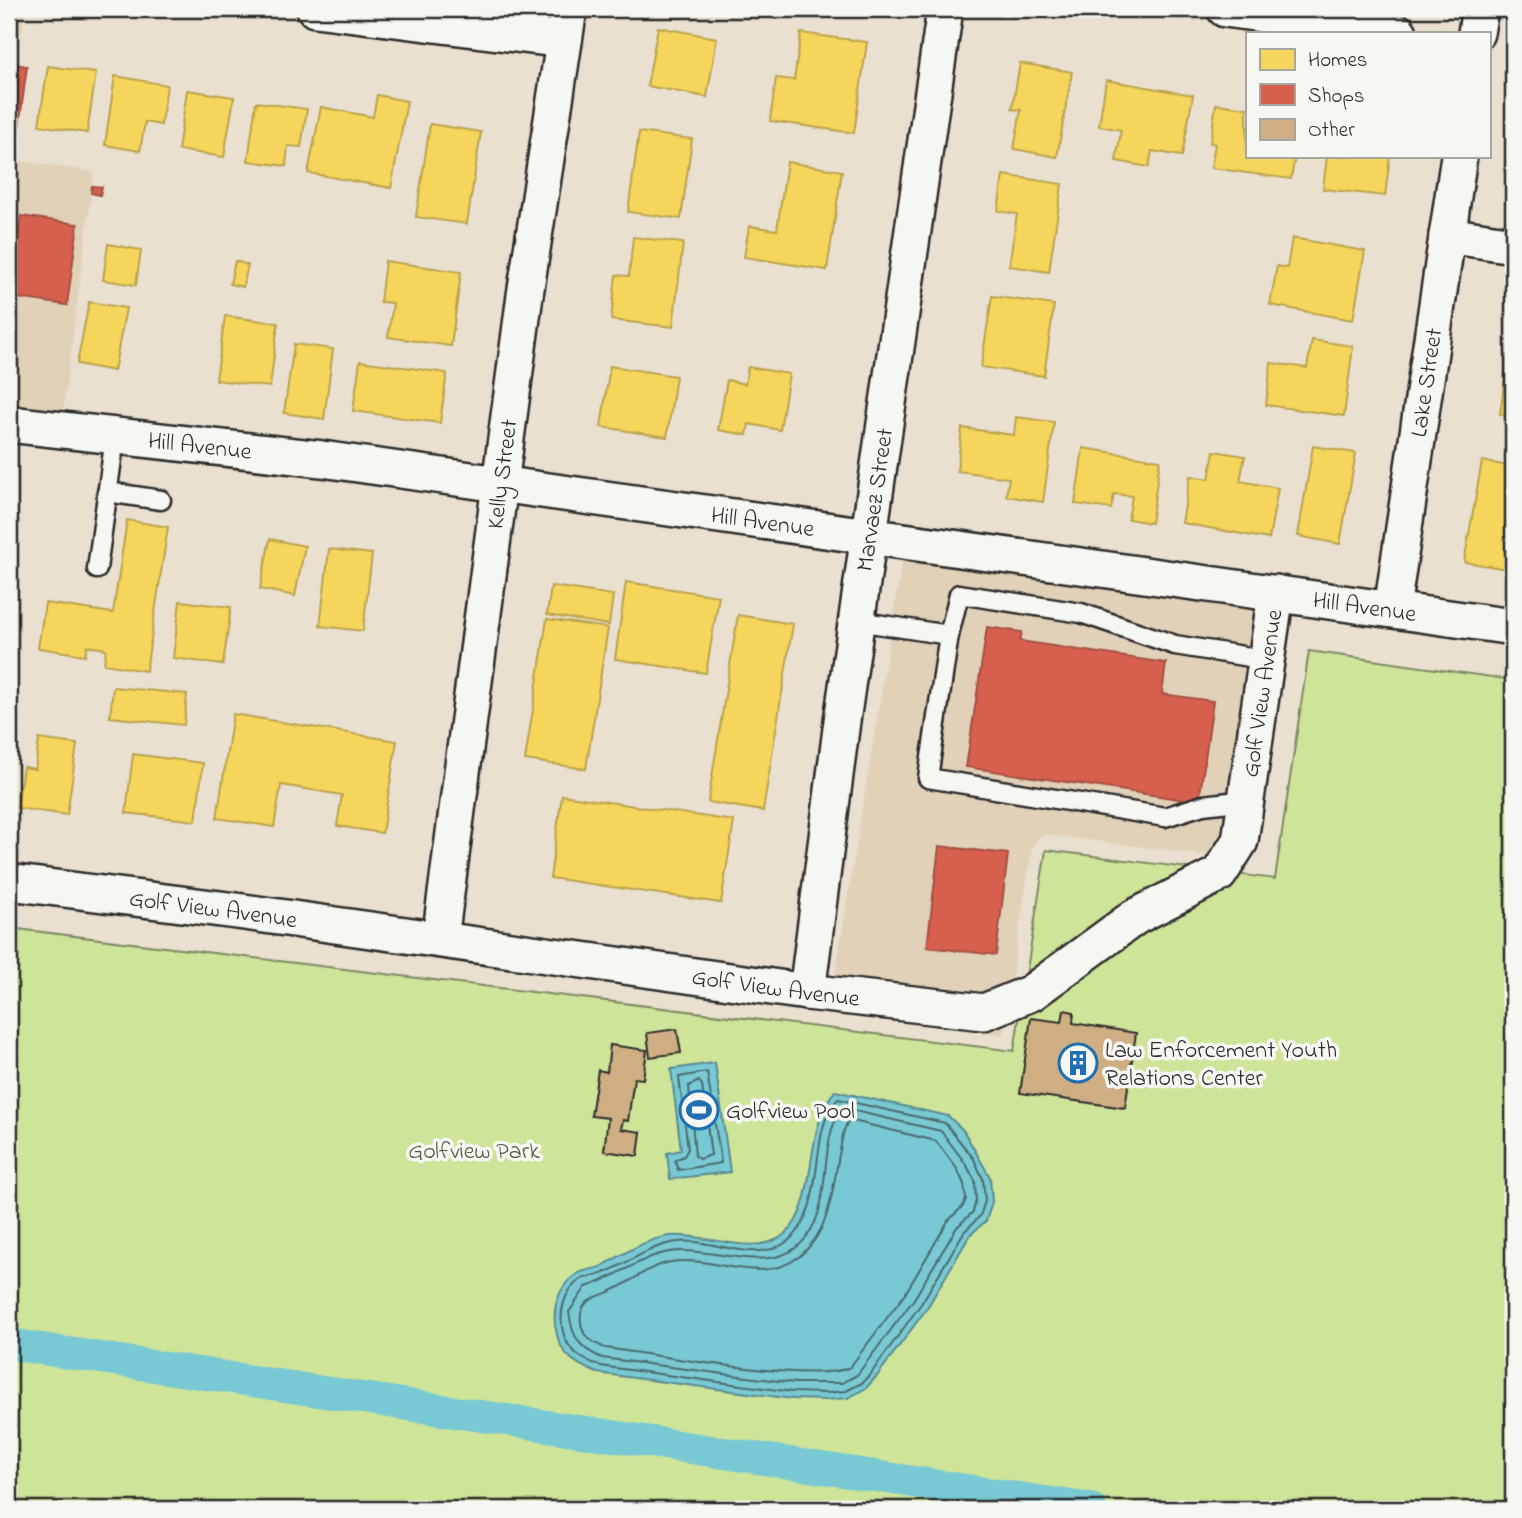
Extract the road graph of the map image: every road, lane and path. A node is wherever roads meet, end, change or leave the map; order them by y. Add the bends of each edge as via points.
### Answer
1 (315, 9) edge
2 (945, 9) edge
3 (1225, 9) edge
4 (1480, 9) edge
5 (567, 25) edge
6 (1392, 32) edge
7 (1476, 32) edge
8 (1459, 158) edge
9 (1447, 235) junction
10 (1513, 245) edge
11 (9, 424) edge
12 (115, 437) junction
13 (499, 484) junction
14 (107, 492) junction
15 (161, 500) dead end
16 (869, 535) junction
17 (97, 569) dead end
18 (1276, 593) junction
19 (1392, 610) junction
20 (857, 621) junction
21 (1513, 627) edge
22 (949, 635) junction
23 (1268, 660) junction
24 (1247, 800) junction
25 (9, 882) edge
26 (440, 939) junction
27 (807, 992) junction

1 - 5 street
2 - 16 street, Marvaez Street
3 - 6 street
4 - 7 street
5 - 13 street, Kelly Street
8 - 9 street, Lake Street
9 - 10 street
9 - 19 street, Lake Street
11 - 12 street, Hill Avenue
12 - 13 street, Hill Avenue
12 - 14 lane
13 - 16 street, Hill Avenue
13 - 26 street, Kelly Street
14 - 15 lane
14 - 17 lane
16 - 18 street, Hill Avenue
16 - 20 street, Marvaez Street
18 - 19 street, Hill Avenue
18 - 23 street, Golf View Avenue
19 - 21 street, Hill Avenue
20 - 22 lane
20 - 27 street, Marvaez Street
22 - 23 lane via 959,594 1081,613 1175,645
22 - 24 lane via 928,778 1165,817 1203,805
23 - 24 street, Golf View Avenue
24 - 27 street, Golf View Avenue via 1240,841 1219,873 1135,917 1031,993 984,1012
25 - 26 street, Golf View Avenue
26 - 27 street, Golf View Avenue

